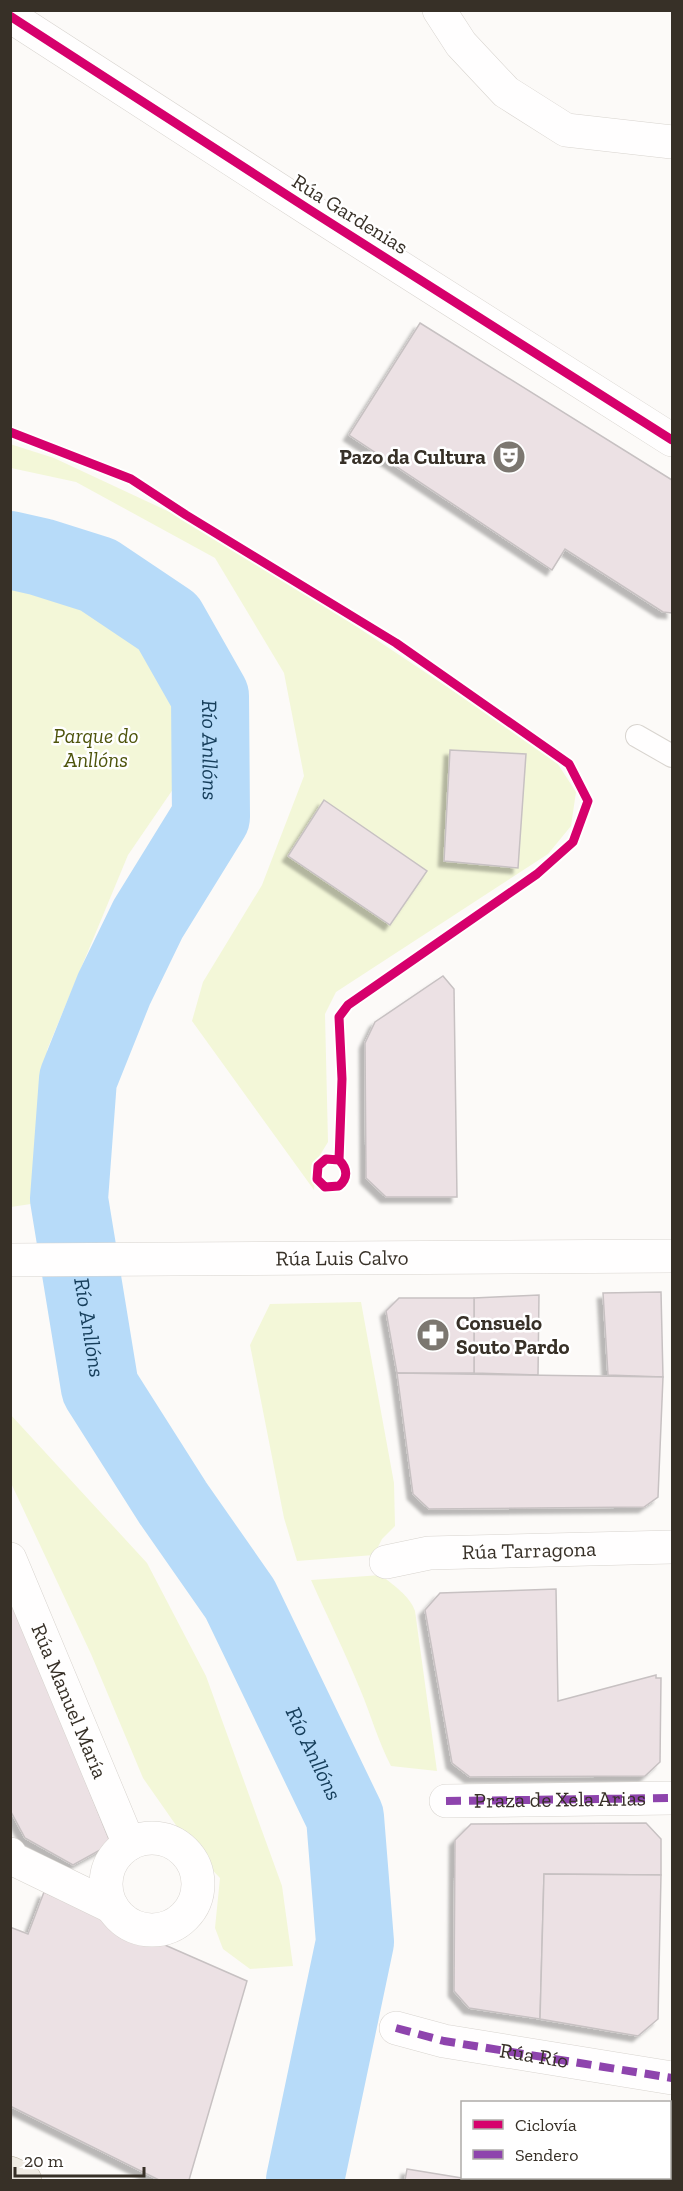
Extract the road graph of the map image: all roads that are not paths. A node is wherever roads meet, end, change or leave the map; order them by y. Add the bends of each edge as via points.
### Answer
1 (439, 10) edge
2 (10, 16) edge
3 (672, 142) edge
4 (672, 441) edge
5 (637, 736) dead end
6 (672, 756) edge
7 (672, 1256) edge
8 (10, 1260) edge
9 (672, 1547) edge
10 (10, 1559) edge
11 (386, 1562) dead end
12 (672, 1798) edge
13 (446, 1802) dead end
14 (129, 1844) junction
15 (10, 1854) edge
16 (112, 1907) junction
17 (396, 2028) dead end
18 (672, 2078) edge
19 (10, 2173) edge
20 (25, 2181) edge

1 - 3 street via 461,44 506,92 566,130
2 - 4 street, Rúa Gardenias
5 - 6 lane
7 - 8 street, Rúa Luis Calvo
9 - 11 street, Rúa Tarragona via 429,1553
10 - 14 street, Rúa Manuel María
12 - 13 street, Praza de Xela Arias
14 - 16 street via 111,1864 106,1879
14 - 16 street via 155,1838 182,1850 198,1878 198,1894 185,1917 172,1926 152,1931 136,1928
15 - 16 street via 13,1859
17 - 18 street, Rúa Río via 444,2041
19 - 20 main road

